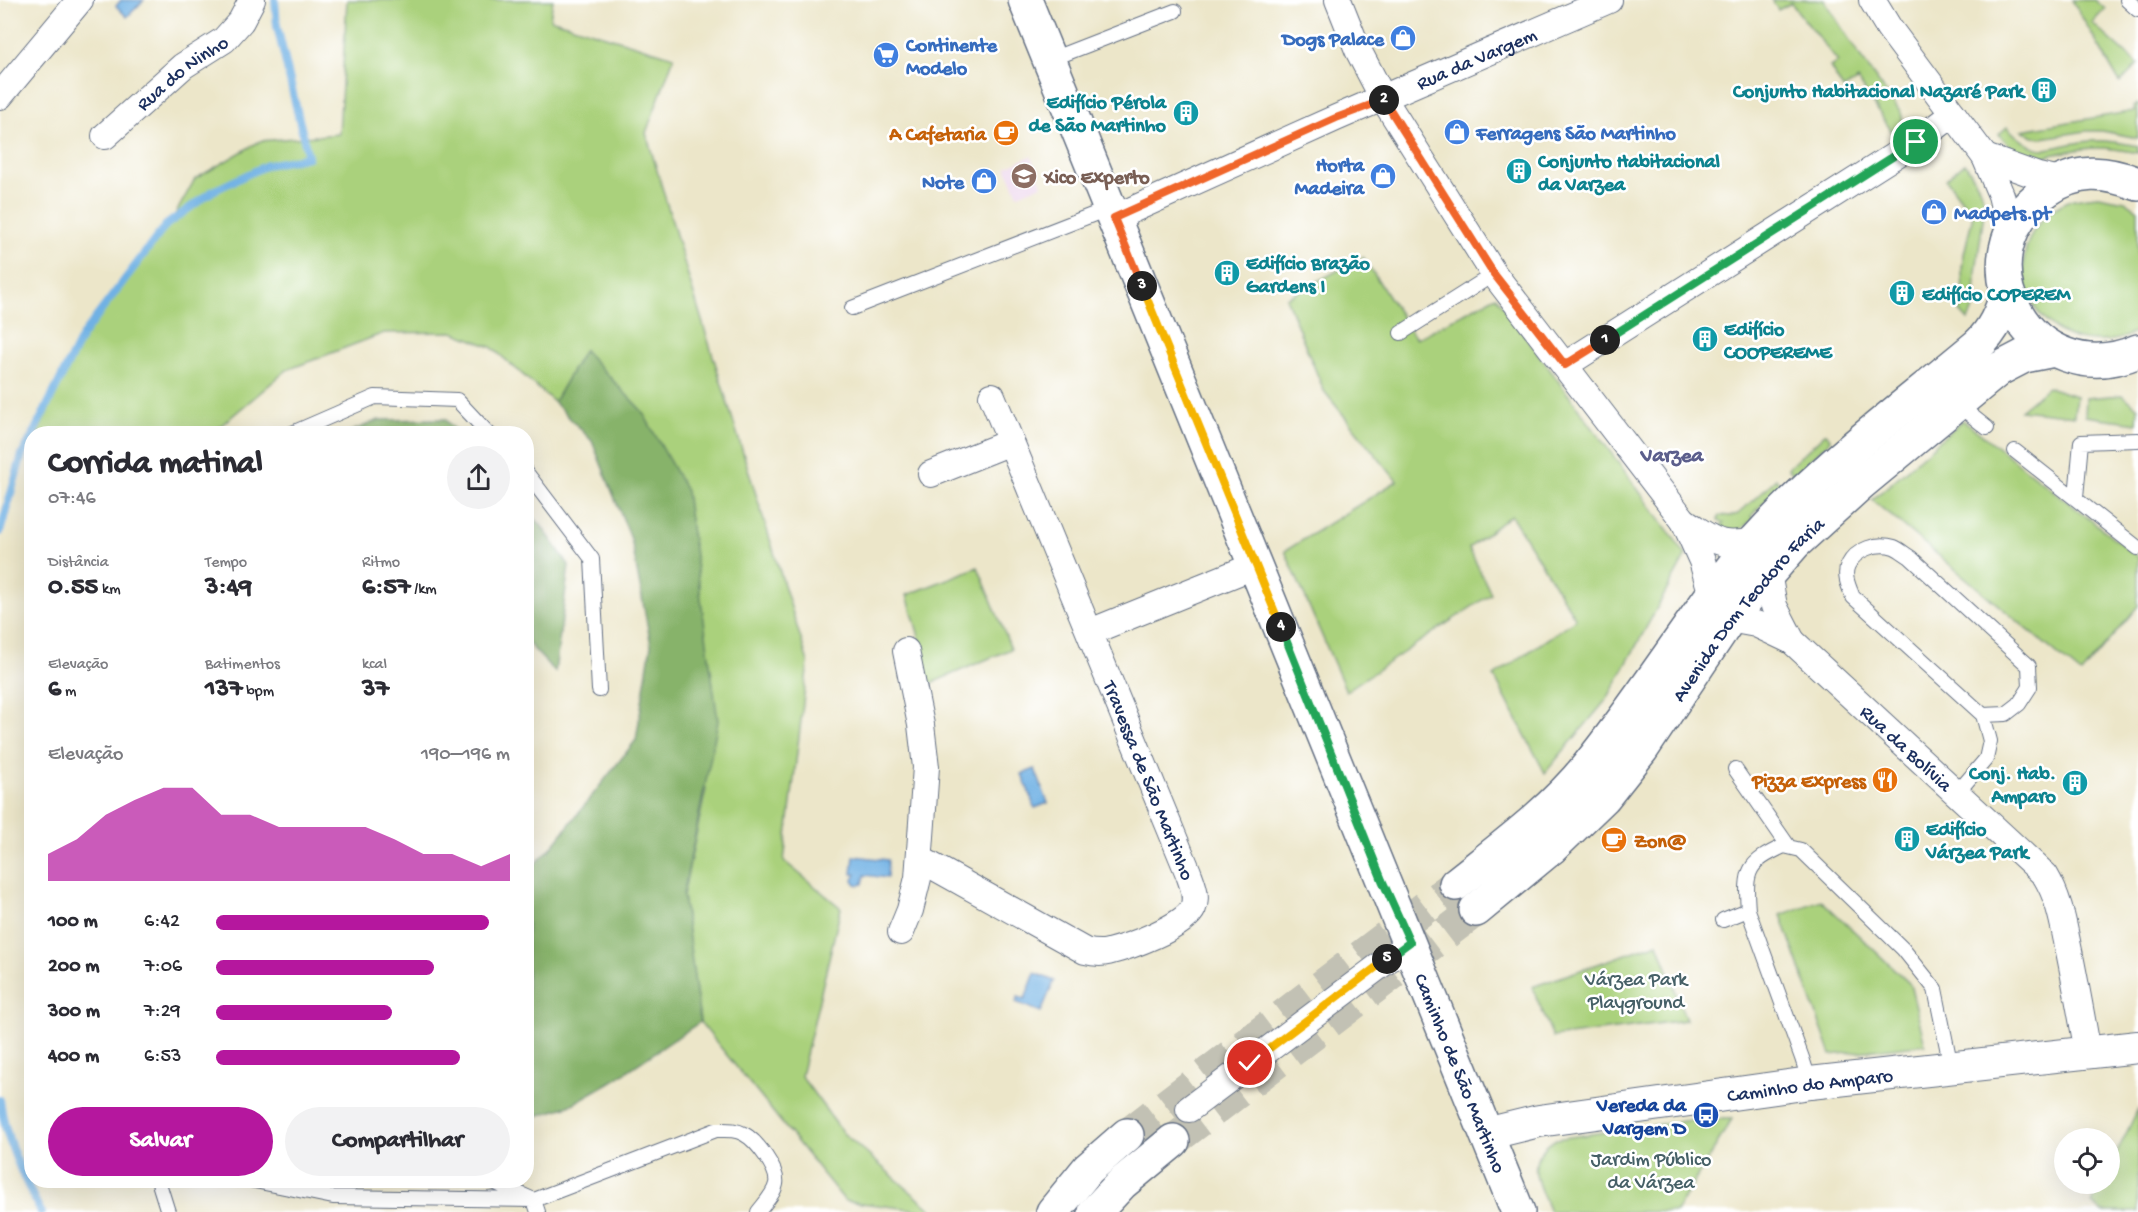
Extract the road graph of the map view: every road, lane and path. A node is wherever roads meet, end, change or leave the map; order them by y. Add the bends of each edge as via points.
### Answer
1 (80, 0) edge
2 (252, 0) edge
3 (1025, 0) edge
4 (1338, 0) edge
5 (1609, 0) edge
6 (1872, 0) edge
7 (2127, 0) edge
8 (2138, 10) edge
9 (1175, 11) dead end
10 (1049, 60) junction
11 (0, 96) edge
12 (1383, 98) junction
13 (1953, 114) junction
14 (105, 136) dead end
15 (1985, 157) junction
16 (2131, 178) edge
17 (2060, 181) junction
18 (1112, 213) junction
19 (2010, 233) junction
20 (1494, 274) junction
21 (2007, 293) junction
22 (852, 308) dead end
23 (1401, 333) dead end
24 (2054, 350) junction
25 (2132, 357) edge
26 (1565, 365) junction
27 (992, 396) dead end
28 (1957, 404) junction
29 (308, 426) edge
30 (481, 426) edge
31 (1987, 428) dead end
32 (2138, 440) edge
33 (1011, 442) junction
34 (2015, 452) dead end
35 (931, 474) dead end
36 (534, 483) edge
37 (2076, 497) junction
38 (1684, 521) junction
39 (1755, 541) junction
40 (2138, 548) edge
41 (1256, 565) junction
42 (1768, 573) junction
43 (1720, 607) junction
44 (1090, 632) junction
45 (1792, 641) junction
46 (906, 651) dead end
47 (598, 690) dead end
48 (1983, 715) junction
49 (1735, 769) dead end
50 (1957, 793) junction
51 (1789, 847) junction
52 (920, 858) junction
53 (1456, 885) tunnel mouth
54 (1476, 910) tunnel mouth
55 (1748, 910) junction
56 (1723, 920) dead end
57 (901, 932) dead end
58 (1410, 942) junction
59 (2138, 1047) edge
60 (2088, 1053) junction
61 (1951, 1067) junction
62 (1809, 1083) junction
63 (1189, 1109) dead end
64 (1486, 1134) junction
65 (1127, 1135) tunnel mouth
66 (1173, 1141) tunnel mouth
67 (160, 1188) edge
68 (289, 1188) edge
69 (503, 1188) edge
70 (536, 1206) edge
71 (168, 1212) edge
72 (758, 1212) edge
73 (1053, 1212) edge
74 (1095, 1212) edge
75 (1518, 1212) edge

1 - 11 street
2 - 14 street, Rua do Ninho via 241,21 224,40 183,66
3 - 10 main road, Caminho de São Martinho
4 - 12 street
5 - 12 street, Rua da Vargem
6 - 13 street
7 - 8 lane
9 - 10 lane
10 - 18 main road, Caminho de São Martinho
12 - 18 street, Rua da Vargem
12 - 20 street
13 - 15 street
13 - 26 street via 1916,142
15 - 17 street
15 - 19 street via 2001,195
16 - 17 main road via 2088,174
17 - 19 main road via 2030,202
18 - 22 lane
18 - 41 main road, Caminho de São Martinho
19 - 21 main road via 2004,254
20 - 23 lane
20 - 26 street
21 - 24 main road via 2019,319
21 - 39 main road, Avenida Dom Teodoro Faria via 1990,334 1790,505
24 - 25 main road via 2099,361
24 - 28 main road, Avenida Dom Teodoro Faria via 2024,356 1999,369
26 - 38 street
27 - 33 street, Travessa de São Martinho
28 - 31 lane
28 - 42 main road, Avenida Dom Teodoro Faria via 1829,512
29 - 30 lane via 375,397 457,400
32 - 37 lane via 2081,441
33 - 35 street
33 - 44 street, Travessa de São Martinho
34 - 37 lane
36 - 47 lane via 592,559
37 - 40 lane
38 - 39 street via 1717,542 1734,545
38 - 43 street
39 - 43 main road, Avenida Dom Teodoro Faria
41 - 44 street
41 - 58 main road, Caminho de São Martinho
42 - 43 main road, Avenida Dom Teodoro Faria
42 - 45 street, Rua da Bolívia via 1774,606
43 - 45 street, Rua da Bolívia
43 - 53 main road, Avenida Dom Teodoro Faria via 1586,768 1535,820
43 - 54 main road, Avenida Dom Teodoro Faria via 1641,749 1604,797 1551,848
44 - 52 street, Travessa de São Martinho via 1192,884 1195,896 1189,915 1163,931 1107,953 1085,951
45 - 50 street, Rua da Bolívia
46 - 52 street via 926,767
48 - 48 lane via 2006,714 2019,704 2030,687 2028,666 1910,557 1893,547 1873,545 1858,554 1847,566 1846,582 1853,597
48 - 50 lane via 1989,741 1986,759
49 - 51 lane
50 - 60 street, Rua da Bolívia via 2045,875 2055,892
51 - 55 lane via 1762,856 1751,868
51 - 61 lane via 1801,850 1903,949 1935,989
52 - 57 street via 910,910
55 - 56 lane
55 - 62 lane
58 - 63 street
58 - 64 main road, Caminho de São Martinho
59 - 60 street, Caminho do Amparo
60 - 61 street, Caminho do Amparo
61 - 62 street, Caminho do Amparo
62 - 64 street, Caminho do Amparo via 1539,1121
64 - 75 main road, Caminho de São Martinho
65 - 73 main road via 1088,1169
66 - 74 main road
67 - 71 lane
68 - 70 lane via 333,1197
69 - 70 lane
70 - 72 lane via 716,1130 731,1129 747,1135 777,1176 776,1186

